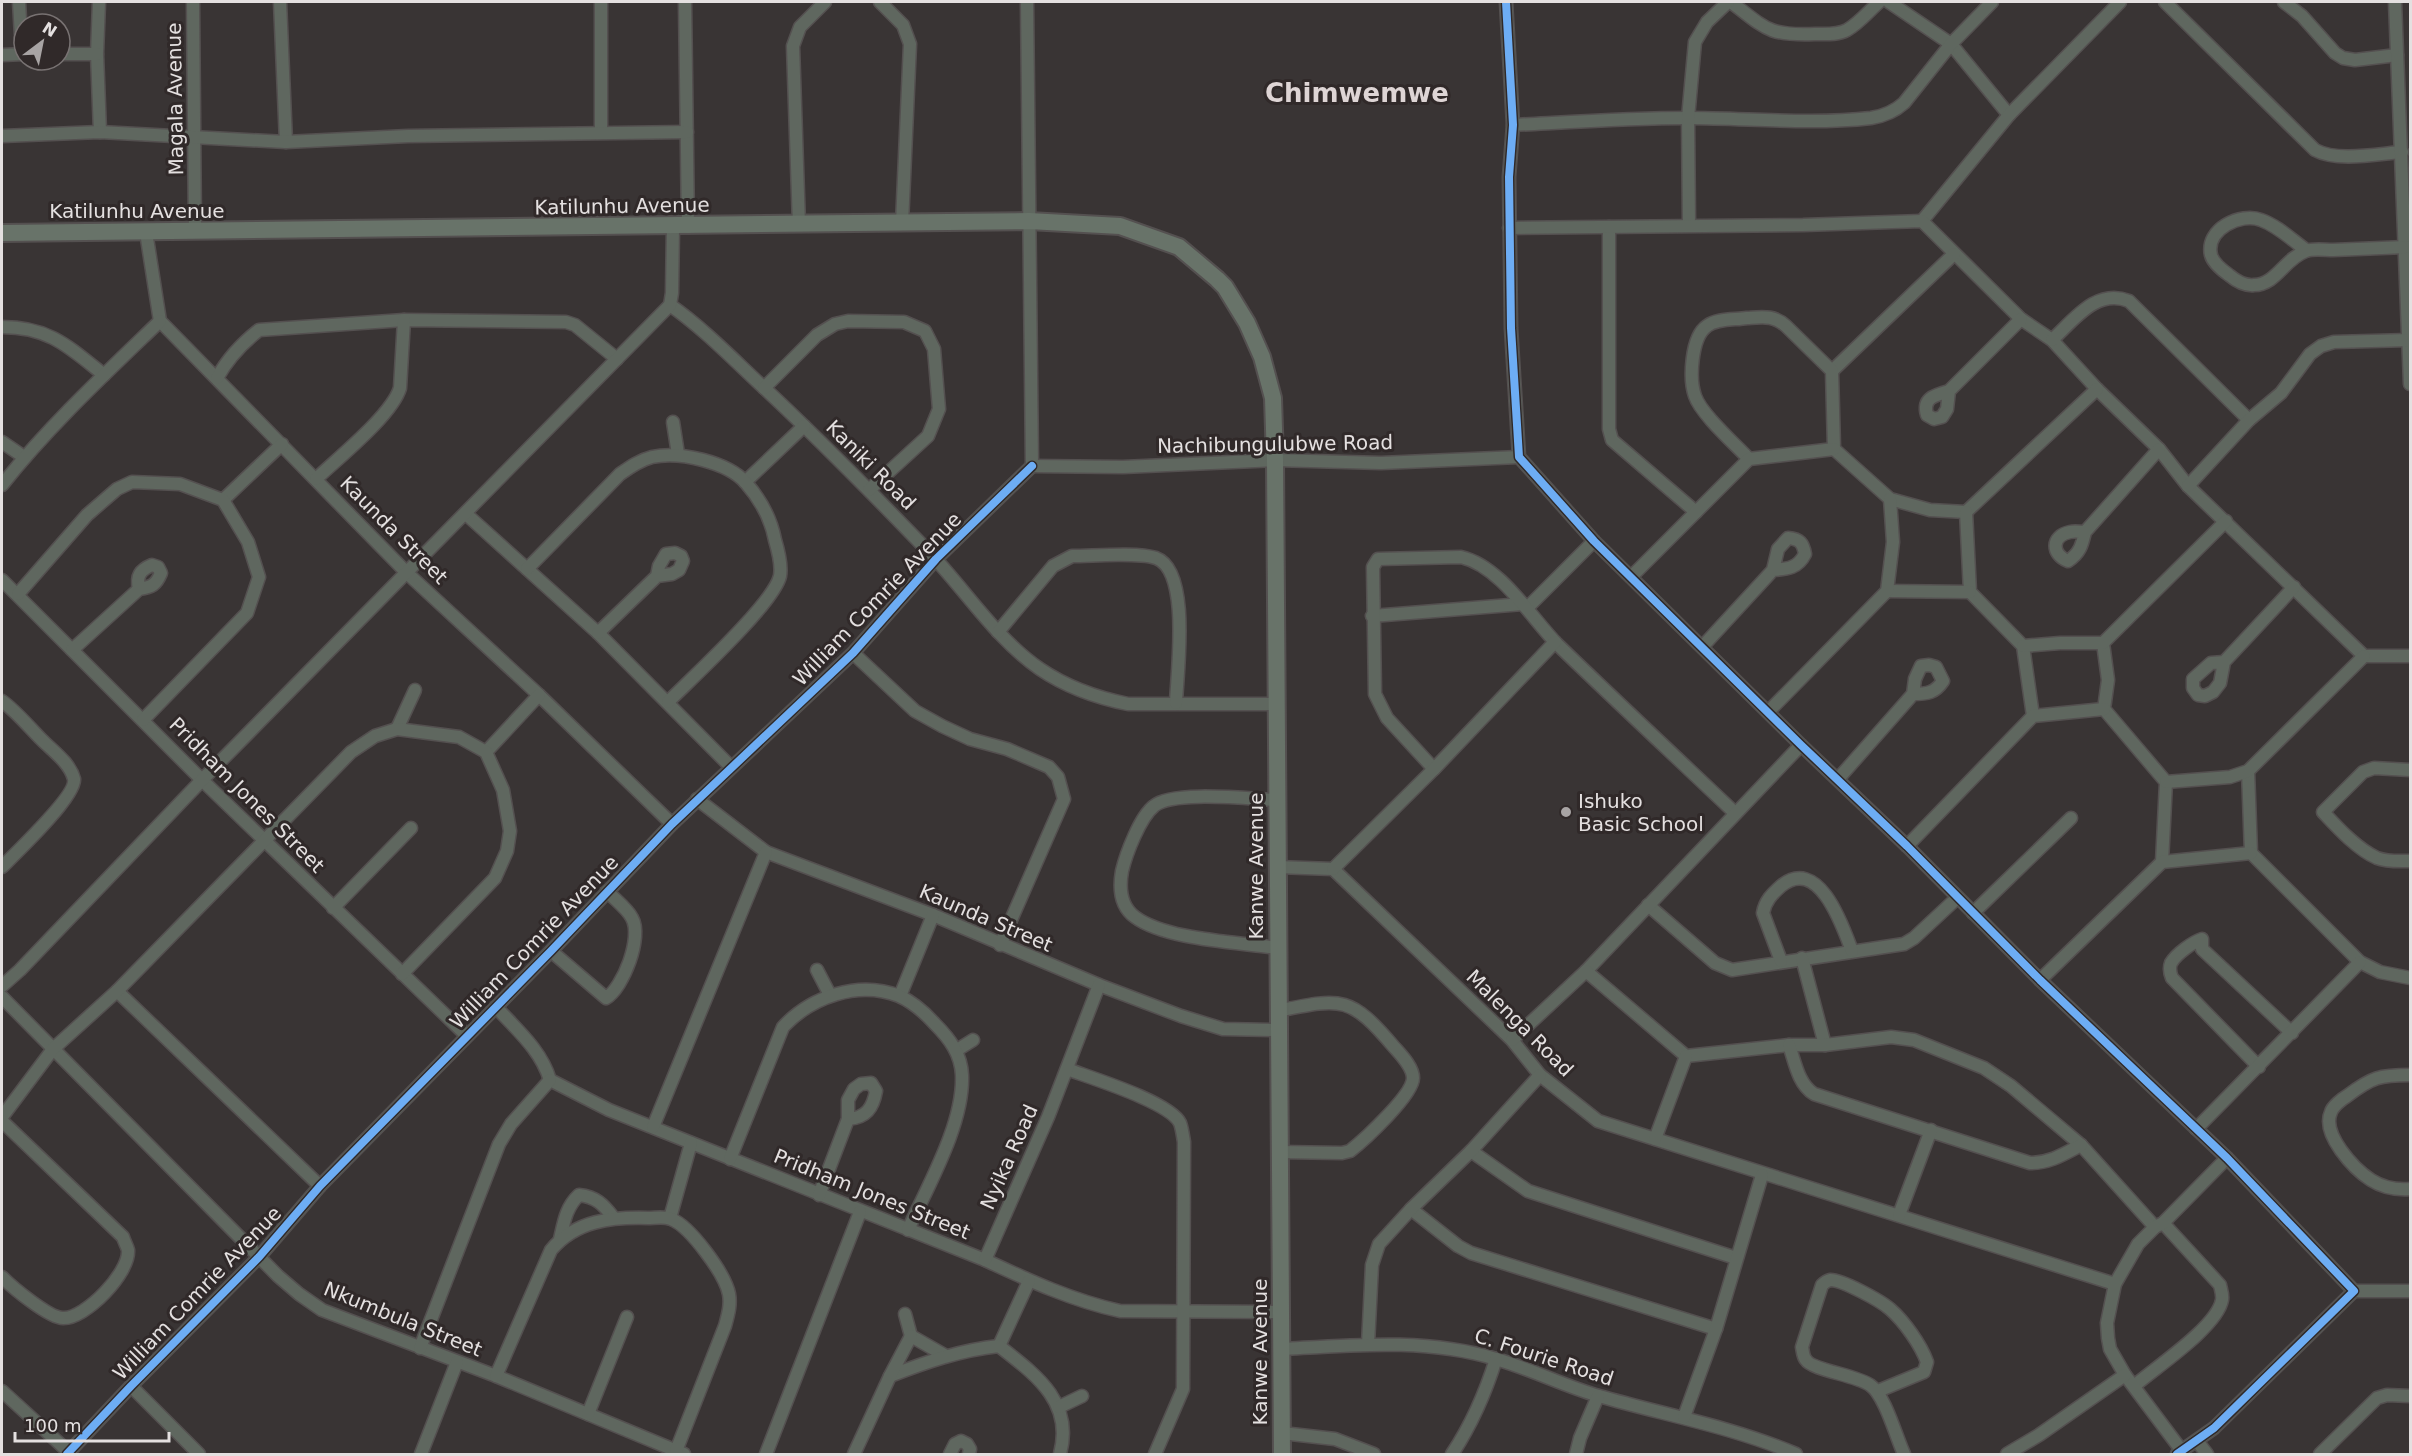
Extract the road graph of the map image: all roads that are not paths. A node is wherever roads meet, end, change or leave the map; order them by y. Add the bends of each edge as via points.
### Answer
1 (99, 2) edge
2 (193, 2) edge
3 (280, 2) edge
4 (601, 2) edge
5 (685, 2) edge
6 (825, 2) edge
7 (880, 2) edge
8 (1028, 2) edge
9 (1506, 2) edge
10 (1730, 2) edge
11 (1879, 2) edge
12 (1890, 2) edge
13 (1992, 2) edge
14 (2120, 2) edge
15 (2165, 2) edge
16 (2284, 2) edge
17 (2395, 2) edge
18 (1951, 44) junction
19 (72, 54) edge
20 (97, 54) junction
21 (2397, 56) junction
22 (2009, 115) junction
23 (1688, 118) junction
24 (1513, 125) junction
25 (100, 132) junction
26 (601, 132) junction
27 (687, 132) junction
28 (2, 136) edge
29 (195, 138) junction
30 (286, 142) junction
31 (2402, 152) junction
32 (1029, 221) junction
33 (1922, 221) junction
34 (902, 223) junction
35 (799, 225) junction
36 (1689, 225) junction
37 (680, 227) junction
38 (1609, 227) junction
39 (1509, 228) junction
40 (146, 232) junction
41 (195, 232) junction
42 (2, 233) edge
43 (2406, 247) junction
44 (2306, 250) junction
45 (1953, 254) junction
46 (1225, 287) joint
47 (670, 305) junction
48 (2021, 319) junction
49 (404, 320) junction
50 (160, 321) junction
51 (2, 327) edge
52 (2052, 340) junction
53 (2409, 340) junction
54 (617, 359) junction
55 (1832, 371) junction
56 (104, 375) junction
57 (217, 378) junction
58 (2410, 384) edge
59 (764, 388) junction
60 (2097, 389) junction
61 (1949, 391) dead end
62 (2249, 420) junction
63 (673, 422) dead end
64 (804, 426) junction
65 (2, 442) edge
66 (282, 444) junction
67 (1834, 448) junction
68 (2159, 449) junction
69 (678, 454) junction
70 (1520, 457) junction
71 (24, 458) junction
72 (1749, 459) junction
73 (1275, 460) junction
74 (1032, 466) junction
75 (316, 479) junction
76 (745, 482) junction
77 (2, 486) edge
78 (2188, 486) junction
79 (869, 490) junction
80 (1890, 499) junction
81 (223, 500) junction
82 (1696, 512) junction
83 (1966, 512) junction
84 (466, 514) junction
85 (2226, 521) junction
86 (2085, 532) dead end
87 (1594, 541) junction
88 (936, 559) junction
89 (527, 569) junction
90 (1773, 570) dead end
91 (407, 573) junction
92 (657, 576) dead end
93 (1631, 577) junction
94 (2, 579) edge
95 (2294, 587) junction
96 (139, 589) dead end
97 (1887, 591) junction
98 (1970, 592) junction
99 (18, 594) junction
100 (1525, 606) junction
101 (1372, 616) junction
102 (998, 632) junction
103 (598, 633) junction
104 (1555, 642) junction
105 (2103, 643) junction
106 (1703, 646) junction
107 (2023, 646) junction
108 (72, 650) junction
109 (854, 653) junction
110 (2364, 656) junction
111 (2410, 656) edge
112 (2224, 662) dead end
113 (415, 690) dead end
114 (1913, 694) dead end
115 (539, 695) junction
116 (2, 701) edge
117 (668, 702) junction
118 (1176, 703) junction
119 (1276, 704) junction
120 (2104, 709) junction
121 (1768, 712) junction
122 (2033, 716) junction
123 (143, 720) junction
124 (397, 729) junction
125 (1801, 745) junction
126 (486, 752) junction
127 (731, 767) junction
128 (1434, 769) junction
129 (2410, 770) edge
130 (2248, 771) junction
131 (1838, 779) junction
132 (202, 780) junction
133 (2166, 782) junction
134 (697, 798) junction
135 (1276, 800) junction
136 (1736, 813) junction
137 (2072, 818) dead end
138 (672, 824) junction
139 (411, 828) dead end
140 (266, 840) junction
141 (1907, 846) junction
142 (766, 852) junction
143 (2251, 853) junction
144 (2410, 861) edge
145 (2162, 862) junction
146 (2, 867) edge
147 (1277, 867) junction
148 (1333, 869) junction
149 (607, 891) junction
150 (1957, 898) junction
151 (1648, 905) junction
152 (333, 908) junction
153 (1973, 913) junction
154 (933, 915) junction
155 (1000, 945) junction
156 (1277, 948) junction
157 (551, 951) junction
158 (1852, 951) junction
159 (1802, 958) junction
160 (1781, 961) junction
161 (2360, 962) junction
162 (817, 970) dead end
163 (1586, 971) junction
164 (402, 974) junction
165 (2410, 978) edge
166 (2040, 980) junction
167 (1099, 985) junction
168 (2, 986) edge
169 (117, 991) junction
170 (830, 995) junction
171 (900, 996) junction
172 (2, 997) edge
173 (496, 1007) junction
174 (1277, 1011) junction
175 (1278, 1030) junction
176 (2292, 1033) junction
177 (466, 1035) junction
178 (973, 1040) dead end
179 (1512, 1040) junction
180 (1789, 1045) junction
181 (1825, 1045) junction
182 (53, 1049) junction
183 (957, 1050) junction
184 (1686, 1056) junction
185 (2259, 1067) junction
186 (1067, 1069) junction
187 (1540, 1075) junction
188 (2410, 1075) edge
189 (550, 1080) junction
190 (2, 1119) edge
191 (848, 1119) dead end
192 (653, 1127) junction
193 (2196, 1129) junction
194 (1931, 1130) junction
195 (1655, 1138) junction
196 (691, 1143) junction
197 (2081, 1145) junction
198 (1471, 1151) junction
199 (1280, 1152) junction
200 (2227, 1158) junction
201 (730, 1159) junction
202 (1762, 1175) junction
203 (320, 1186) junction
204 (2410, 1189) edge
205 (819, 1195) junction
206 (1411, 1209) junction
207 (860, 1212) junction
208 (1899, 1215) junction
209 (613, 1217) junction
210 (670, 1218) junction
211 (2159, 1225) junction
212 (908, 1230) junction
213 (560, 1239) junction
214 (260, 1257) junction
215 (1736, 1258) junction
216 (985, 1260) junction
217 (1029, 1281) junction
218 (3, 1283) edge
219 (2115, 1284) junction
220 (2354, 1291) junction
221 (2410, 1291) edge
222 (1184, 1311) junction
223 (1281, 1312) junction
224 (905, 1314) dead end
225 (627, 1317) dead end
226 (1716, 1329) junction
227 (911, 1336) junction
228 (1368, 1344) junction
229 (999, 1346) junction
230 (420, 1347) junction
231 (1283, 1348) junction
232 (946, 1356) junction
233 (1496, 1359) junction
234 (457, 1362) junction
235 (2125, 1375) junction
236 (496, 1376) junction
237 (890, 1376) junction
238 (131, 1386) junction
239 (2134, 1386) junction
240 (2, 1390) edge
241 (1878, 1391) junction
242 (1598, 1395) junction
243 (1082, 1396) dead end
244 (2410, 1396) edge
245 (1059, 1407) junction
246 (588, 1414) junction
247 (1684, 1417) junction
248 (1282, 1433) junction
249 (2197, 1441) junction
250 (680, 1453) edge
251 (2180, 1453) edge
252 (69, 1454) edge
253 (199, 1455) edge
254 (422, 1455) edge
255 (766, 1455) edge
256 (854, 1455) edge
257 (950, 1455) edge
258 (969, 1455) edge
259 (1060, 1455) edge
260 (1155, 1455) edge
261 (1282, 1455) edge
262 (1374, 1455) edge
263 (1452, 1455) edge
264 (1576, 1455) edge
265 (1796, 1455) edge
266 (1904, 1455) edge
267 (2007, 1455) edge
268 (2207, 1455) edge
269 (2320, 1455) edge

1 - 20 street
2 - 29 street, Magala Avenue
3 - 30 street
4 - 26 street
5 - 27 street
6 - 35 street via 800,27 793,46
7 - 34 street via 903,25 910,44
8 - 32 street
9 - 24 street
10 - 11 street via 1763,27 1790,35 1846,31
10 - 23 street via 1707,22 1695,42
12 - 18 street
13 - 18 street
14 - 22 street
15 - 31 street via 2315,150 2336,156
16 - 21 street via 2343,58
17 - 21 street
18 - 22 street
18 - 23 street via 1904,103 1886,115 1770,121
19 - 20 street
20 - 25 street
21 - 31 street
22 - 33 street
23 - 24 street
23 - 36 street
24 - 39 street
25 - 28 street
25 - 29 street
26 - 27 street
26 - 30 street
27 - 37 street
29 - 30 street
29 - 41 street, Magala Avenue
31 - 43 street
32 - 34 main road, Katilunhu Avenue
32 - 46 main road, Katilunhu Avenue via 1120,226 1160,239 1179,247
32 - 74 street
33 - 36 street
33 - 45 street
34 - 35 main road, Katilunhu Avenue
35 - 37 main road, Katilunhu Avenue
36 - 38 street
37 - 41 main road, Katilunhu Avenue
37 - 47 street
38 - 39 street
38 - 82 street via 1612,440
39 - 70 street
40 - 41 main road, Katilunhu Avenue
40 - 42 main road, Katilunhu Avenue
40 - 50 street
43 - 44 street
43 - 53 street
44 - 44 street via 2274,226 2246,216 2231,220 2211,244 2211,255 2221,269 2251,286 2271,279
45 - 48 street
45 - 55 street
46 - 73 main road, Kanwe Avenue via 1247,323 1268,377 1273,398
47 - 54 street
47 - 59 street, Kaniki Road
48 - 52 street
48 - 61 street
49 - 54 street via 566,322
49 - 57 street via 259,330 227,360
49 - 75 street via 398,396
50 - 56 street
50 - 57 street, Kaunda Street
51 - 56 street via 38,330 68,346
52 - 60 street
52 - 62 street via 2094,301 2118,296 2129,301
53 - 58 street
53 - 62 street via 2334,342 2321,346 2310,354 2282,393
54 - 84 street
55 - 67 street
55 - 72 street via 1779,319 1768,316 1706,326 1694,351 1694,395
56 - 71 street
57 - 66 street, Kaunda Street
59 - 64 street, Kaniki Road
59 - 79 street via 818,335 835,324 904,322 925,331 934,349 939,409 928,435
60 - 68 street
60 - 83 street
62 - 78 street
63 - 69 street
64 - 76 street
64 - 79 street, Kaniki Road
65 - 71 street
66 - 75 street, Kaunda Street
66 - 81 street
67 - 72 street
67 - 80 street
68 - 78 street
68 - 86 street
69 - 76 street via 703,460
69 - 89 street via 652,457 620,474
70 - 73 street, Nachibungulubwe Road via 1381,463
70 - 87 street
71 - 77 street
72 - 82 street
73 - 74 street, Nachibungulubwe Road via 1123,467
73 - 119 main road, Kanwe Avenue
74 - 88 street, William Comrie Avenue
75 - 91 street, Kaunda Street
76 - 117 street via 767,514 779,554 780,576 768,599
78 - 85 street
79 - 88 street, Kaniki Road
80 - 83 street via 1930,510
80 - 97 street via 1893,542
81 - 99 street via 180,484 125,485 87,515
81 - 123 street via 248,543 259,577 247,613
82 - 93 street
83 - 98 street
84 - 89 street
84 - 91 street
85 - 95 street
85 - 105 street
87 - 93 street
87 - 100 street
88 - 102 street, Kaniki Road
88 - 109 street, William Comrie Avenue
89 - 103 street
90 - 106 street
91 - 115 street, Kaunda Street
91 - 132 street
92 - 103 street
93 - 106 street
94 - 99 street, Pridham Jones Street
95 - 110 street
95 - 112 street
96 - 108 street
97 - 98 street
97 - 121 street
98 - 107 street
99 - 108 street, Pridham Jones Street
100 - 101 street
100 - 101 street via 1474,560 1378,559 1373,567
100 - 104 street
101 - 128 street via 1377,700 1387,718
102 - 118 street, Kaniki Road via 1040,669 1088,693 1128,704
102 - 118 street via 1062,560 1072,556 1158,559 1174,577 1179,602
103 - 117 street
104 - 128 street
104 - 136 street
105 - 107 street
105 - 120 street via 2108,680
106 - 121 street
107 - 122 street
108 - 123 street, Pridham Jones Street
109 - 127 street, William Comrie Avenue
109 - 155 street via 915,711 970,739 1050,767 1058,777 1064,799
110 - 111 street
110 - 130 street
113 - 124 street
114 - 131 street
115 - 126 street
115 - 138 street, Kaunda Street
116 - 146 street via 69,767 74,781 72,791
117 - 127 street
118 - 119 street, Kaniki Road
119 - 135 main road, Kanwe Avenue
120 - 122 street
120 - 133 street
121 - 125 street
122 - 141 street
123 - 132 street, Pridham Jones Street
124 - 126 street via 459,737
124 - 140 street via 375,736 351,752
125 - 131 street
125 - 136 street
126 - 164 street via 503,790 510,831 507,851 495,878
127 - 134 street, William Comrie Avenue
128 - 148 street
129 - 144 street via 2374,768 2363,772 2323,812 2369,854 2389,861
130 - 133 street via 2230,777
130 - 143 street
131 - 141 street
132 - 140 street, Pridham Jones Street
132 - 168 street
133 - 145 street
134 - 138 street, William Comrie Avenue
134 - 142 street, Kaunda Street
135 - 147 main road, Kanwe Avenue
135 - 156 street via 1183,797 1154,805 1136,834 1119,887 1132,916 1147,924 1174,933
136 - 151 street
137 - 153 street
138 - 149 street, William Comrie Avenue
139 - 152 street
140 - 152 street, Pridham Jones Street
140 - 169 street
141 - 150 street
142 - 154 street, Kaunda Street
142 - 192 street
143 - 145 street
143 - 161 street
145 - 166 street
147 - 148 street
147 - 156 main road, Kanwe Avenue
148 - 179 street, Malenga Road
149 - 157 street, William Comrie Avenue
149 - 157 street via 633,918 635,933 634,949 615,992 606,998
150 - 153 street
150 - 158 street via 1904,944
151 - 160 street via 1724,967 1732,970
151 - 163 street
152 - 164 street, Pridham Jones Street
153 - 166 street
154 - 155 street, Kaunda Street
154 - 171 street
155 - 167 street, Kaunda Street
156 - 174 main road, Kanwe Avenue
157 - 173 street, William Comrie Avenue
158 - 159 street
158 - 160 street via 1827,896 1810,882 1792,880 1764,905 1763,913
159 - 160 street
159 - 181 street
161 - 165 street via 2380,972
161 - 176 street
162 - 170 street
163 - 179 street
163 - 184 street
164 - 177 street, Pridham Jones Street
166 - 193 street
167 - 175 street, Kaunda Street via 1223,1029
167 - 186 street, Nyika Road
169 - 182 street
169 - 203 street
170 - 171 street via 862,991
170 - 201 street via 797,1012 783,1028
171 - 183 street via 930,1019
172 - 182 street, Nkumbula Street
173 - 177 street, William Comrie Avenue
173 - 189 street via 539,1052
174 - 175 main road, Kanwe Avenue
174 - 199 street via 1320,1002 1344,1003 1355,1008 1393,1046 1413,1077 1410,1088 1386,1118 1350,1150
175 - 199 main road, Kanwe Avenue
176 - 185 street
176 - 185 street via 2202,949 2202,939 2171,963 2172,978
177 - 203 street, William Comrie Avenue
178 - 183 street
179 - 187 street, Malenga Road
180 - 181 street
180 - 184 street
180 - 194 street via 1806,1089 1814,1094
181 - 197 street via 1891,1037 1914,1040 1997,1075
182 - 190 street
182 - 214 street, Nkumbula Street
183 - 212 street via 962,1073 957,1119
184 - 195 street
185 - 193 street
186 - 216 street, Nyika Road
186 - 222 street via 1157,1104 1180,1123 1184,1142
187 - 195 street, Malenga Road via 1598,1122
187 - 198 street
188 - 204 street via 2368,1080 2331,1112 2330,1122 2332,1137 2341,1151 2371,1180 2386,1187
189 - 192 street, Pridham Jones Street
189 - 230 street via 511,1124 499,1144
190 - 218 street via 123,1237 128,1251 124,1266 101,1297 75,1316 52,1315
191 - 205 street
192 - 196 street, Pridham Jones Street
193 - 200 street
194 - 197 street via 2030,1163 2055,1159
194 - 208 street
195 - 202 street, Malenga Road
196 - 201 street, Pridham Jones Street
196 - 210 street
197 - 211 street
198 - 206 street
198 - 215 street via 1528,1191
199 - 223 main road, Kanwe Avenue
200 - 211 street
200 - 220 street
201 - 205 street, Pridham Jones Street
202 - 208 street, Malenga Road
202 - 215 street
203 - 214 street, William Comrie Avenue
205 - 207 street, Pridham Jones Street
206 - 226 street via 1471,1253
206 - 228 street via 1375,1252
207 - 212 street, Pridham Jones Street
207 - 255 street
208 - 219 street, Malenga Road
209 - 210 street
209 - 213 street
209 - 213 street via 602,1203 579,1195 564,1218
210 - 250 street via 700,1243 729,1292 725,1326
211 - 219 street via 2138,1244
211 - 239 street via 2220,1286 2223,1298 2202,1330
212 - 216 street, Pridham Jones Street
213 - 236 street via 551,1250
214 - 230 street, Nkumbula Street via 298,1294 322,1310
214 - 238 street, William Comrie Avenue
215 - 226 street
216 - 217 street, Pridham Jones Street
217 - 222 street, Pridham Jones Street via 1120,1311
217 - 229 street
219 - 235 street via 2108,1338
220 - 221 street
220 - 249 street
222 - 223 street, Pridham Jones Street
222 - 260 street via 1183,1389
223 - 231 main road, Kanwe Avenue
224 - 227 street
225 - 246 street
226 - 247 street
227 - 232 street
227 - 237 street
228 - 231 street, C. Fourie Road
228 - 233 street, C. Fourie Road via 1430,1346
229 - 232 street
229 - 245 street via 1041,1380
230 - 234 street, Nkumbula Street
231 - 248 main road, Kanwe Avenue
232 - 237 street
233 - 242 street, C. Fourie Road
233 - 263 street via 1472,1424
234 - 236 street, Nkumbula Street
234 - 254 street
235 - 239 street
235 - 267 street
236 - 246 street, Nkumbula Street
237 - 256 street
238 - 252 street, William Comrie Avenue
238 - 253 street
239 - 251 street
240 - 252 street
241 - 241 street via 1862,1380 1810,1365 1804,1357 1802,1347 1822,1285 1827,1281 1842,1284 1891,1309 1924,1354 1924,1372
241 - 266 street
242 - 247 street, C. Fourie Road
242 - 264 street
243 - 245 street
244 - 269 street via 2377,1398
245 - 259 street via 1064,1442
246 - 250 street, Nkumbula Street
247 - 265 street, C. Fourie Road
248 - 261 main road, Kanwe Avenue
248 - 262 street via 1335,1439
249 - 251 street
249 - 268 street
257 - 258 street via 961,1441 970,1449

